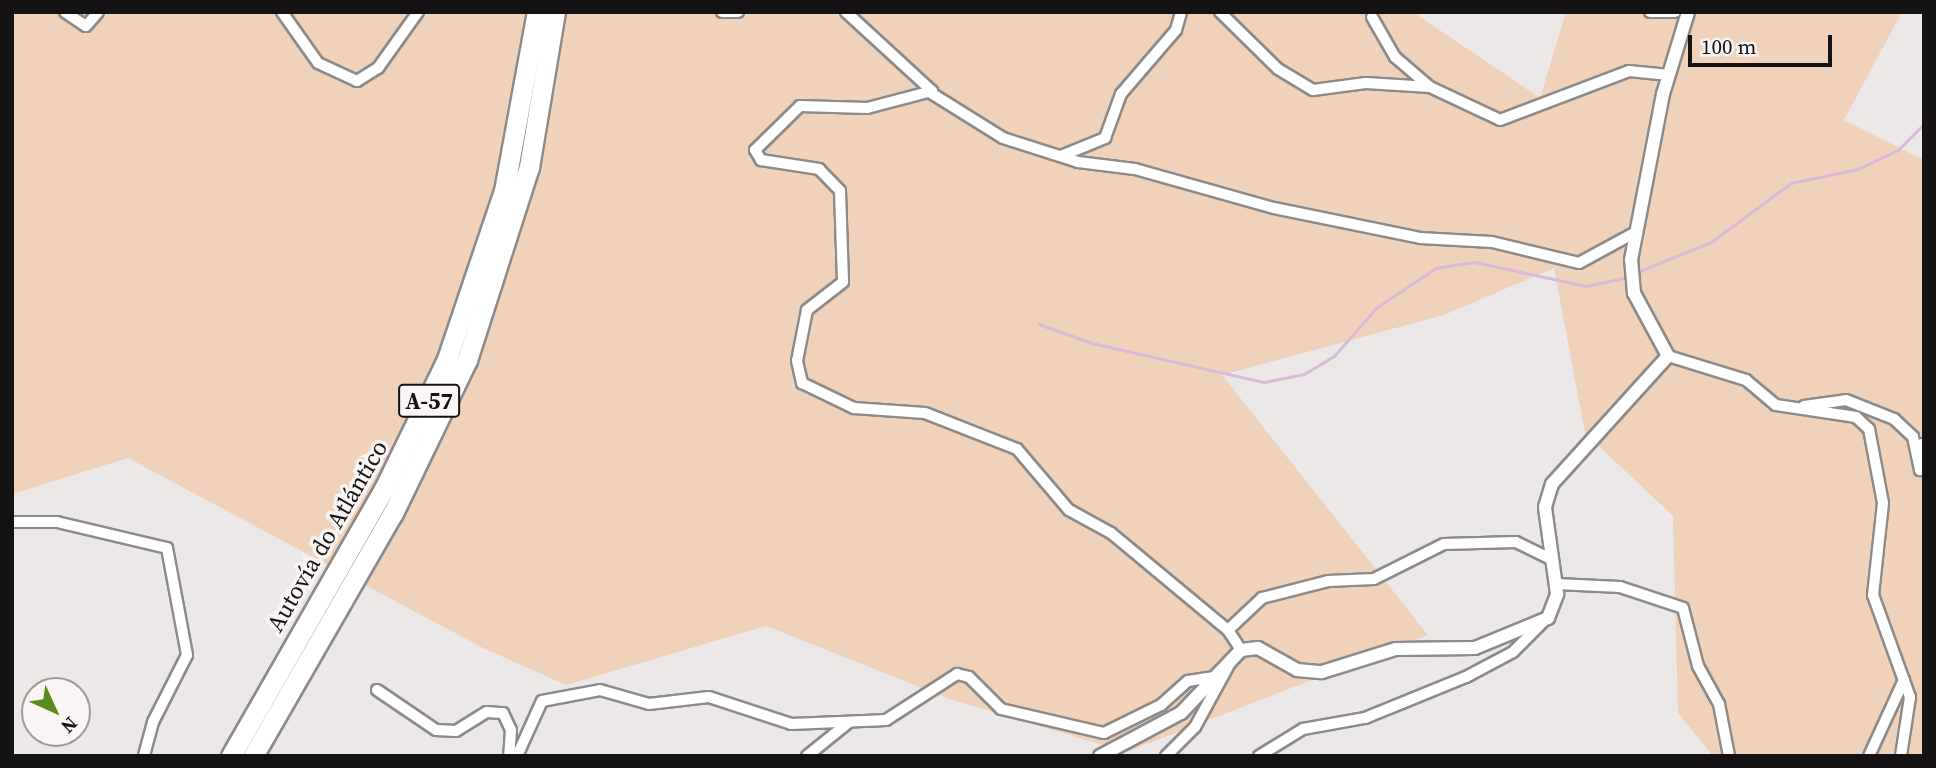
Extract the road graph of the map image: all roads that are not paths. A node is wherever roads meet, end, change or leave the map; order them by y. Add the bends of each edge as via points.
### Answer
1 (65, 12) edge
2 (98, 12) edge
3 (282, 12) edge
4 (418, 12) edge
5 (537, 12) edge
6 (555, 12) edge
7 (722, 12) edge
8 (738, 12) edge
9 (846, 12) edge
10 (1181, 12) edge
11 (1220, 12) edge
12 (1650, 12) edge
13 (1675, 12) edge
14 (1688, 12) edge
15 (1372, 17) dead end
16 (1669, 75) junction
17 (1430, 87) junction
18 (931, 93) junction
19 (1061, 156) junction
20 (1634, 233) junction
21 (1668, 356) junction
22 (1800, 408) junction
23 (1922, 444) dead end
24 (12, 522) edge
25 (1553, 560) junction
26 (1557, 584) junction
27 (1543, 622) junction
28 (1228, 631) junction
29 (1236, 653) junction
30 (1213, 677) junction
31 (1904, 681) junction
32 (377, 690) dead end
33 (849, 722) junction
34 (144, 756) edge
35 (231, 756) edge
36 (253, 756) edge
37 (509, 756) edge
38 (517, 756) edge
39 (807, 756) edge
40 (1100, 756) edge
41 (1166, 756) edge
42 (1259, 756) edge
43 (1728, 756) edge
44 (1869, 756) edge
45 (1901, 756) edge

1 - 2 street via 86,26
3 - 4 street via 318,63 357,81 378,68
5 - 35 highway, Autovía do Atlántico / A-57 via 504,191 447,359 384,489
6 - 36 highway, Autovía do Atlántico / A-57 via 529,167 467,360 410,482
7 - 8 street
9 - 18 street
10 - 19 street via 1176,30 1121,94 1105,138
11 - 17 street via 1278,69 1313,90 1366,83
12 - 13 street
14 - 16 street
15 - 17 street via 1395,57
16 - 17 street via 1629,71 1508,121
16 - 20 street
18 - 19 street via 1003,138
18 - 28 street via 851,109 800,106 755,150 761,160 819,169 839,191 843,282 807,310 799,377 854,408 925,413 1006,442 1041,471 1076,517 1111,533
19 - 20 street via 1166,176 1274,208 1420,238 1514,246 1579,263
20 - 21 street via 1634,293
21 - 22 street via 1746,380 1776,405
21 - 25 street via 1658,375 1556,477 1545,507
22 - 23 street via 1846,400 1894,419 1913,437 1920,470
22 - 31 street via 1856,417 1869,429 1883,503 1874,595
24 - 34 street via 57,522 167,548 187,655 153,722
25 - 26 street
25 - 28 street via 1516,542 1444,544 1374,579 1328,581 1262,598
26 - 27 street
26 - 43 street via 1620,587 1683,608 1698,666 1719,704
27 - 29 street via 1475,648 1396,649 1322,672 1297,670 1258,648
27 - 42 street via 1514,652 1466,677 1364,718 1303,729
28 - 29 street
29 - 30 street
29 - 41 street via 1195,727
30 - 33 street via 1188,681 1161,705 1104,733 1001,709 969,677 957,674 900,717
30 - 40 street via 1165,725
31 - 44 street
31 - 45 street via 1910,697
32 - 37 street via 436,730 456,732 487,712 503,713 511,730
33 - 38 street via 791,724 709,696 649,704 600,690 542,701
33 - 39 street

